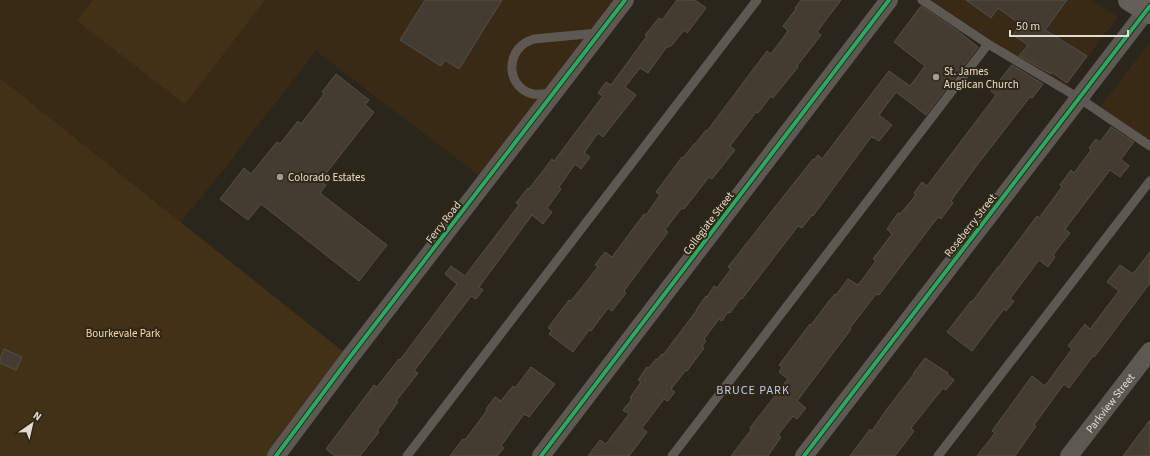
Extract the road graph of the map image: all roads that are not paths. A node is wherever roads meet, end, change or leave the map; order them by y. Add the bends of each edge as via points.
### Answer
1 (625, 0) edge
2 (757, 0) edge
3 (889, 0) edge
4 (922, 0) edge
5 (1144, 7) edge
6 (600, 33) junction
7 (988, 44) junction
8 (554, 93) junction
9 (1079, 98) junction
10 (1150, 146) edge
11 (1150, 181) edge
12 (1150, 351) edge
13 (276, 456) edge
14 (408, 456) edge
15 (541, 456) edge
16 (672, 456) edge
17 (804, 456) edge
18 (938, 456) edge
19 (1069, 456) edge

1 - 6 street, Ferry Road
2 - 14 lane
3 - 15 street, Collegiate Street
4 - 7 lane
5 - 9 street, Roseberry Street
6 - 8 street, Ferry Road
6 - 8 lane via 534,39 519,49 514,56 511,72 518,86 533,94
7 - 9 lane
7 - 16 lane
8 - 13 street, Ferry Road via 350,356
9 - 10 lane
9 - 17 street, Roseberry Street
11 - 18 lane
12 - 19 street, Parkview Street

